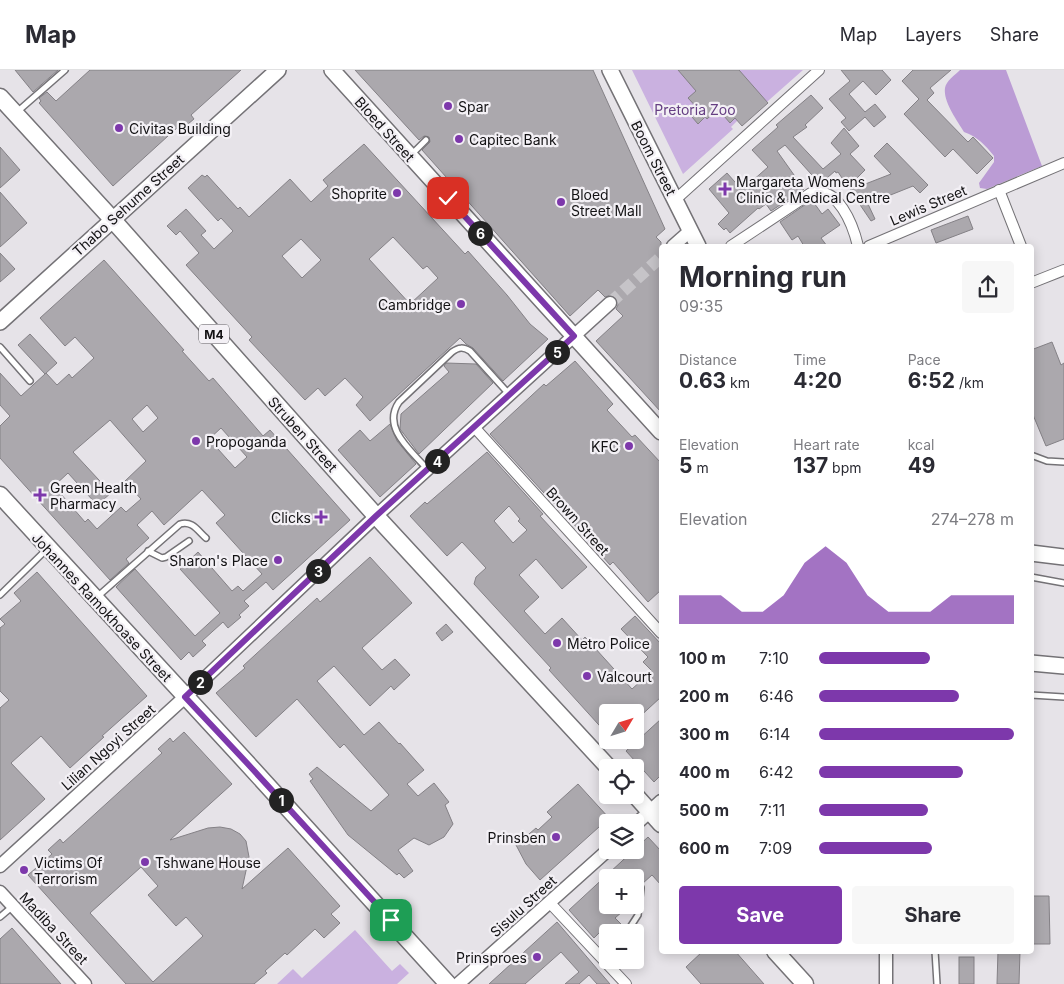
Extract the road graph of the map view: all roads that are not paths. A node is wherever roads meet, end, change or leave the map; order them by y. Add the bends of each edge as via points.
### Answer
1 (65, 70) edge
2 (278, 70) edge
3 (332, 70) edge
4 (610, 70) edge
5 (819, 70) edge
6 (0, 97) edge
7 (15, 114) junction
8 (426, 140) dead end
9 (410, 156) junction
10 (1064, 163) edge
11 (999, 190) junction
12 (675, 200) junction
13 (112, 219) junction
14 (690, 231) junction
15 (675, 244) edge
16 (697, 244) edge
17 (734, 244) edge
18 (858, 244) edge
19 (874, 244) edge
20 (1020, 244) edge
21 (1064, 270) edge
22 (1034, 279) edge
23 (610, 303) tunnel mouth
24 (0, 322) edge
25 (574, 336) junction
26 (0, 347) edge
27 (30, 381) dead end
28 (510, 395) junction
29 (475, 428) junction
30 (659, 430) edge
31 (1034, 457) edge
32 (1064, 462) edge
33 (428, 470) junction
34 (0, 496) edge
35 (376, 516) junction
36 (206, 538) dead end
37 (190, 541) dead end
38 (48, 548) junction
39 (148, 551) junction
40 (1034, 553) edge
41 (1064, 557) edge
42 (1034, 578) edge
43 (1064, 583) edge
44 (0, 594) edge
45 (95, 599) junction
46 (659, 631) edge
47 (1034, 663) edge
48 (1064, 666) edge
49 (1034, 695) edge
50 (1064, 696) edge
51 (185, 697) junction
52 (601, 759) edge
53 (644, 800) edge
54 (656, 806) edge
55 (644, 817) edge
56 (599, 858) edge
57 (0, 866) edge
58 (0, 892) edge
59 (549, 902) junction
60 (13, 906) junction
61 (0, 917) edge
62 (599, 949) edge
63 (779, 954) edge
64 (886, 954) edge
65 (886, 954) edge
66 (935, 954) edge
67 (615, 969) edge
68 (85, 984) edge
69 (448, 984) edge
70 (458, 984) edge
71 (626, 984) edge
72 (805, 984) edge
73 (886, 984) edge
74 (895, 984) edge
75 (937, 984) edge

1 - 7 lane
2 - 13 main road, Thabo Sehume Street
3 - 9 main road, Bloed Street
4 - 12 main road, Boom Street
5 - 12 street
6 - 7 main road, Struben Street / M4
7 - 13 main road, Struben Street / M4
8 - 9 lane
9 - 25 main road, Bloed Street
10 - 11 street, Lewis Street
11 - 19 street, Lewis Street
11 - 20 street
12 - 14 main road, Boom Street
13 - 24 main road, Thabo Sehume Street
13 - 35 main road, Struben Street / M4
14 - 15 street
14 - 16 main road, Boom Street
17 - 18 street via 806,196 822,191 834,197 854,228
21 - 22 street
23 - 25 street, Lilian Ngoyi Street
25 - 28 street, Lilian Ngoyi Street
25 - 30 main road, Bloed Street
26 - 27 lane
28 - 29 street, Lilian Ngoyi Street
28 - 33 lane via 470,351 460,348 452,352 399,402 395,412 394,427 398,436
29 - 33 street, Lilian Ngoyi Street
29 - 46 street, Brown Street
31 - 32 lane
33 - 35 street, Lilian Ngoyi Street
34 - 38 main road, Johannes Ramokhoase Street
35 - 51 street, Lilian Ngoyi Street
35 - 52 main road, Struben Street / M4
36 - 39 lane via 193,525 180,524
37 - 39 lane via 162,558
38 - 44 lane
38 - 45 main road, Johannes Ramokhoase Street
39 - 45 lane
40 - 41 main road
42 - 43 lane
45 - 51 main road, Johannes Ramokhoase Street
47 - 48 main road
49 - 50 lane
51 - 57 street, Lilian Ngoyi Street
51 - 69 main road, Johannes Ramokhoase Street
53 - 54 main road
54 - 55 street
56 - 59 street, Sisulu Street
58 - 60 street, Madiba Street
59 - 62 street
59 - 70 street, Sisulu Street
60 - 61 lane
60 - 68 street, Madiba Street
63 - 72 main road
64 - 73 street
65 - 74 street
66 - 75 lane
67 - 71 street

